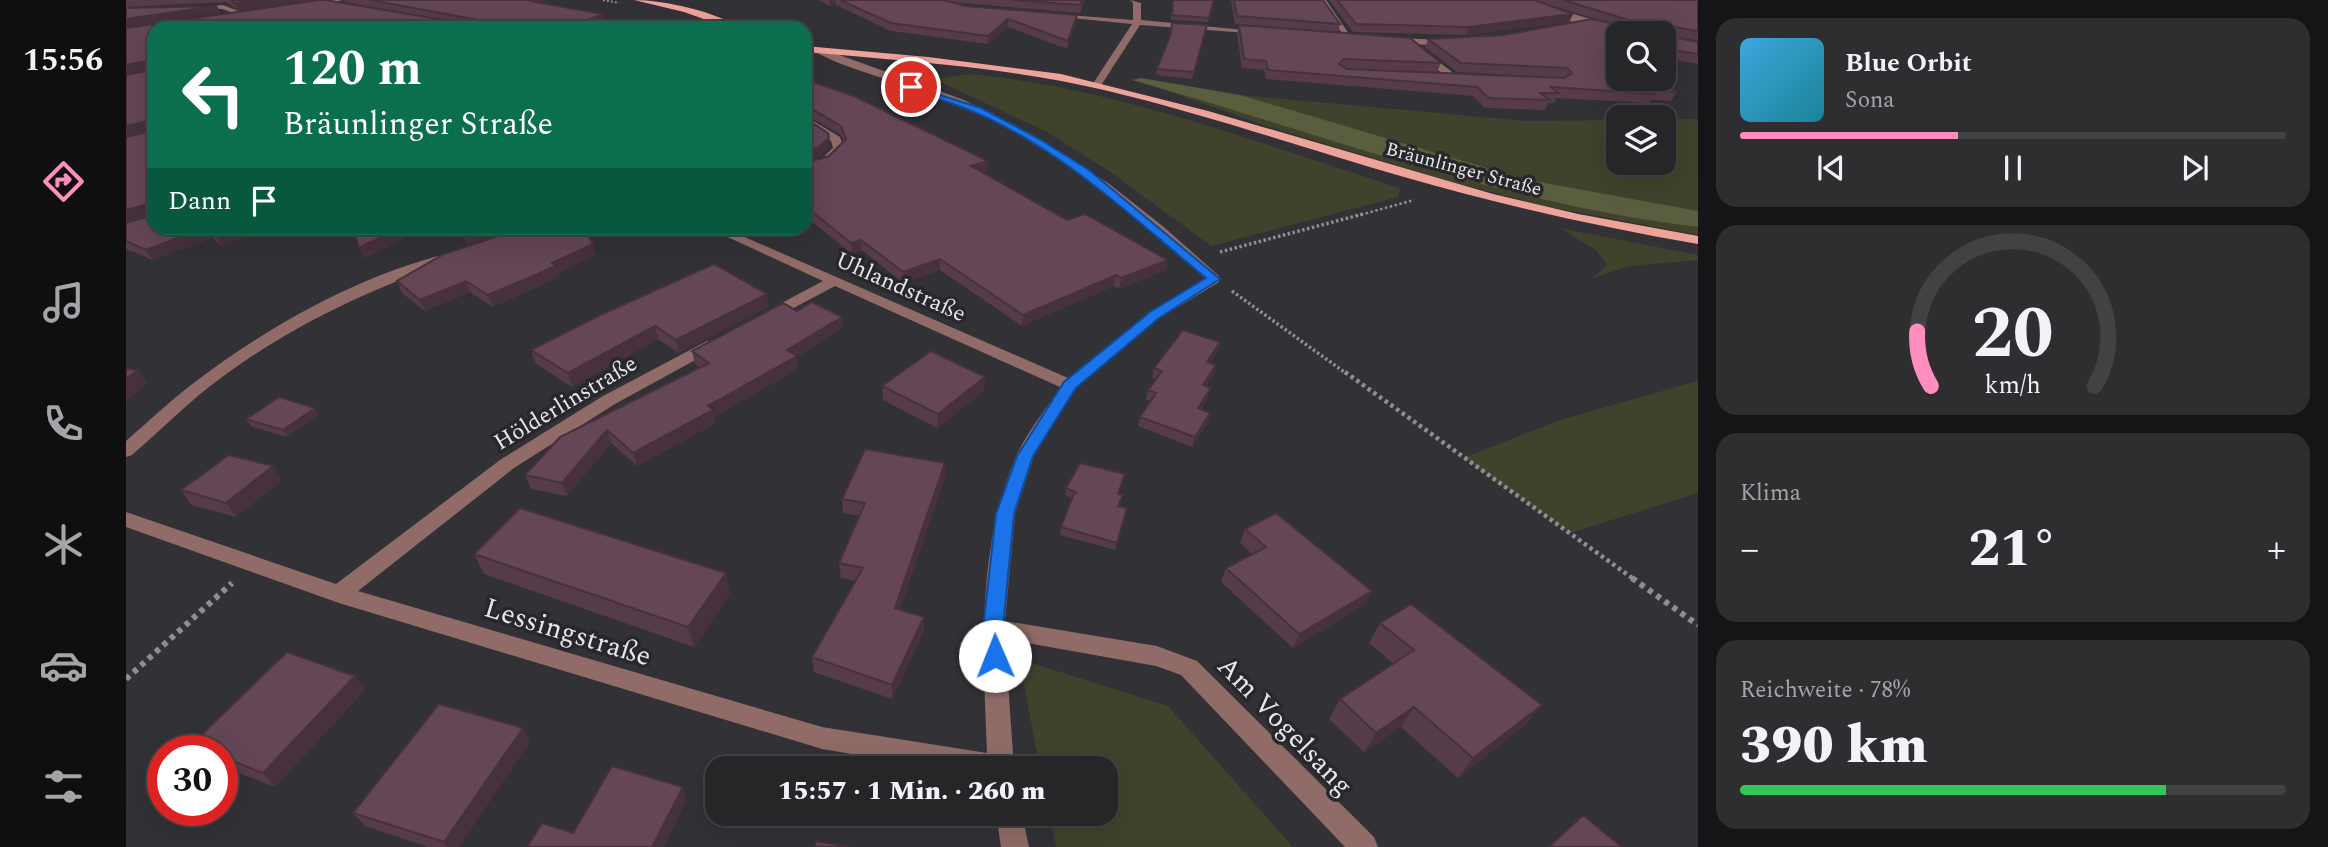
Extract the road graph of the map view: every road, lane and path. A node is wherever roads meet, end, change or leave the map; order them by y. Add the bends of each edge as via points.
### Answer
1 (339, 0) edge
2 (638, 0) edge
3 (1134, 0) edge
4 (1322, 0) edge
5 (1519, 0) edge
6 (233, 2) edge
7 (325, 3) junction
8 (223, 7) junction
9 (298, 7) edge
10 (352, 8) edge
11 (181, 9) edge
12 (258, 13) edge
13 (245, 15) junction
14 (1045, 15) edge
15 (219, 19) edge
16 (717, 21) edge
17 (1137, 23) junction
18 (1588, 23) junction
19 (1606, 27) edge
20 (1565, 29) edge
21 (1268, 32) edge
22 (1336, 37) edge
23 (1350, 38) junction
24 (1362, 39) edge
25 (1386, 41) edge
26 (1410, 42) junction
27 (1463, 43) edge
28 (812, 50) edge
29 (820, 51) junction
30 (1440, 77) edge
31 (1454, 78) junction
32 (1480, 79) edge
33 (1098, 83) junction
34 (812, 124) edge
35 (812, 166) edge
36 (1419, 198) dead end
37 (729, 235) edge
38 (1698, 240) edge
39 (466, 252) edge
40 (1193, 259) junction
41 (1214, 279) junction
42 (834, 281) junction
43 (750, 325) edge
44 (726, 337) edge
45 (1070, 385) junction
46 (126, 451) edge
47 (126, 519) edge
48 (255, 563) junction
49 (339, 594) junction
50 (1698, 625) edge
51 (993, 628) junction
52 (126, 679) edge
53 (929, 756) edge
54 (1000, 756) edge
55 (1012, 826) edge
56 (1016, 847) edge
57 (1364, 847) edge

1 - 7 street
2 - 16 main road
3 - 17 street
4 - 23 street
5 - 18 street
6 - 8 street
7 - 9 street
7 - 10 street
8 - 11 street
8 - 13 street
12 - 13 street
13 - 15 street
14 - 17 street
17 - 21 street
17 - 33 street
18 - 19 street
18 - 20 street
22 - 23 street
23 - 24 street
25 - 26 street
26 - 27 street
26 - 31 street
28 - 29 main road, Bräunlinger Straße
29 - 33 main road, Bräunlinger Straße
29 - 40 street, Bräunlinger Straße via 856,69 978,110 1038,142 1085,172
30 - 31 street
31 - 32 street
33 - 38 main road, Bräunlinger Straße via 1132,86 1175,98 1459,189 1577,219
34 - 35 street via 836,139 839,149
36 - 40 path
37 - 42 street, Uhlandstraße
39 - 46 street via 414,268 309,314 215,374
40 - 41 street, Bräunlinger Straße
41 - 45 street via 1155,315
41 - 50 path
42 - 43 street
42 - 45 street, Uhlandstraße
44 - 49 street, Hölderlinstraße via 609,400 507,464
45 - 51 street via 1025,456 1005,514
47 - 48 street, Lessingstraße
48 - 49 street, Lessingstraße
48 - 52 path
49 - 53 street, Lessingstraße via 822,738
51 - 54 street
51 - 57 street, Am Vogelsang via 1157,656 1189,668
55 - 56 street

